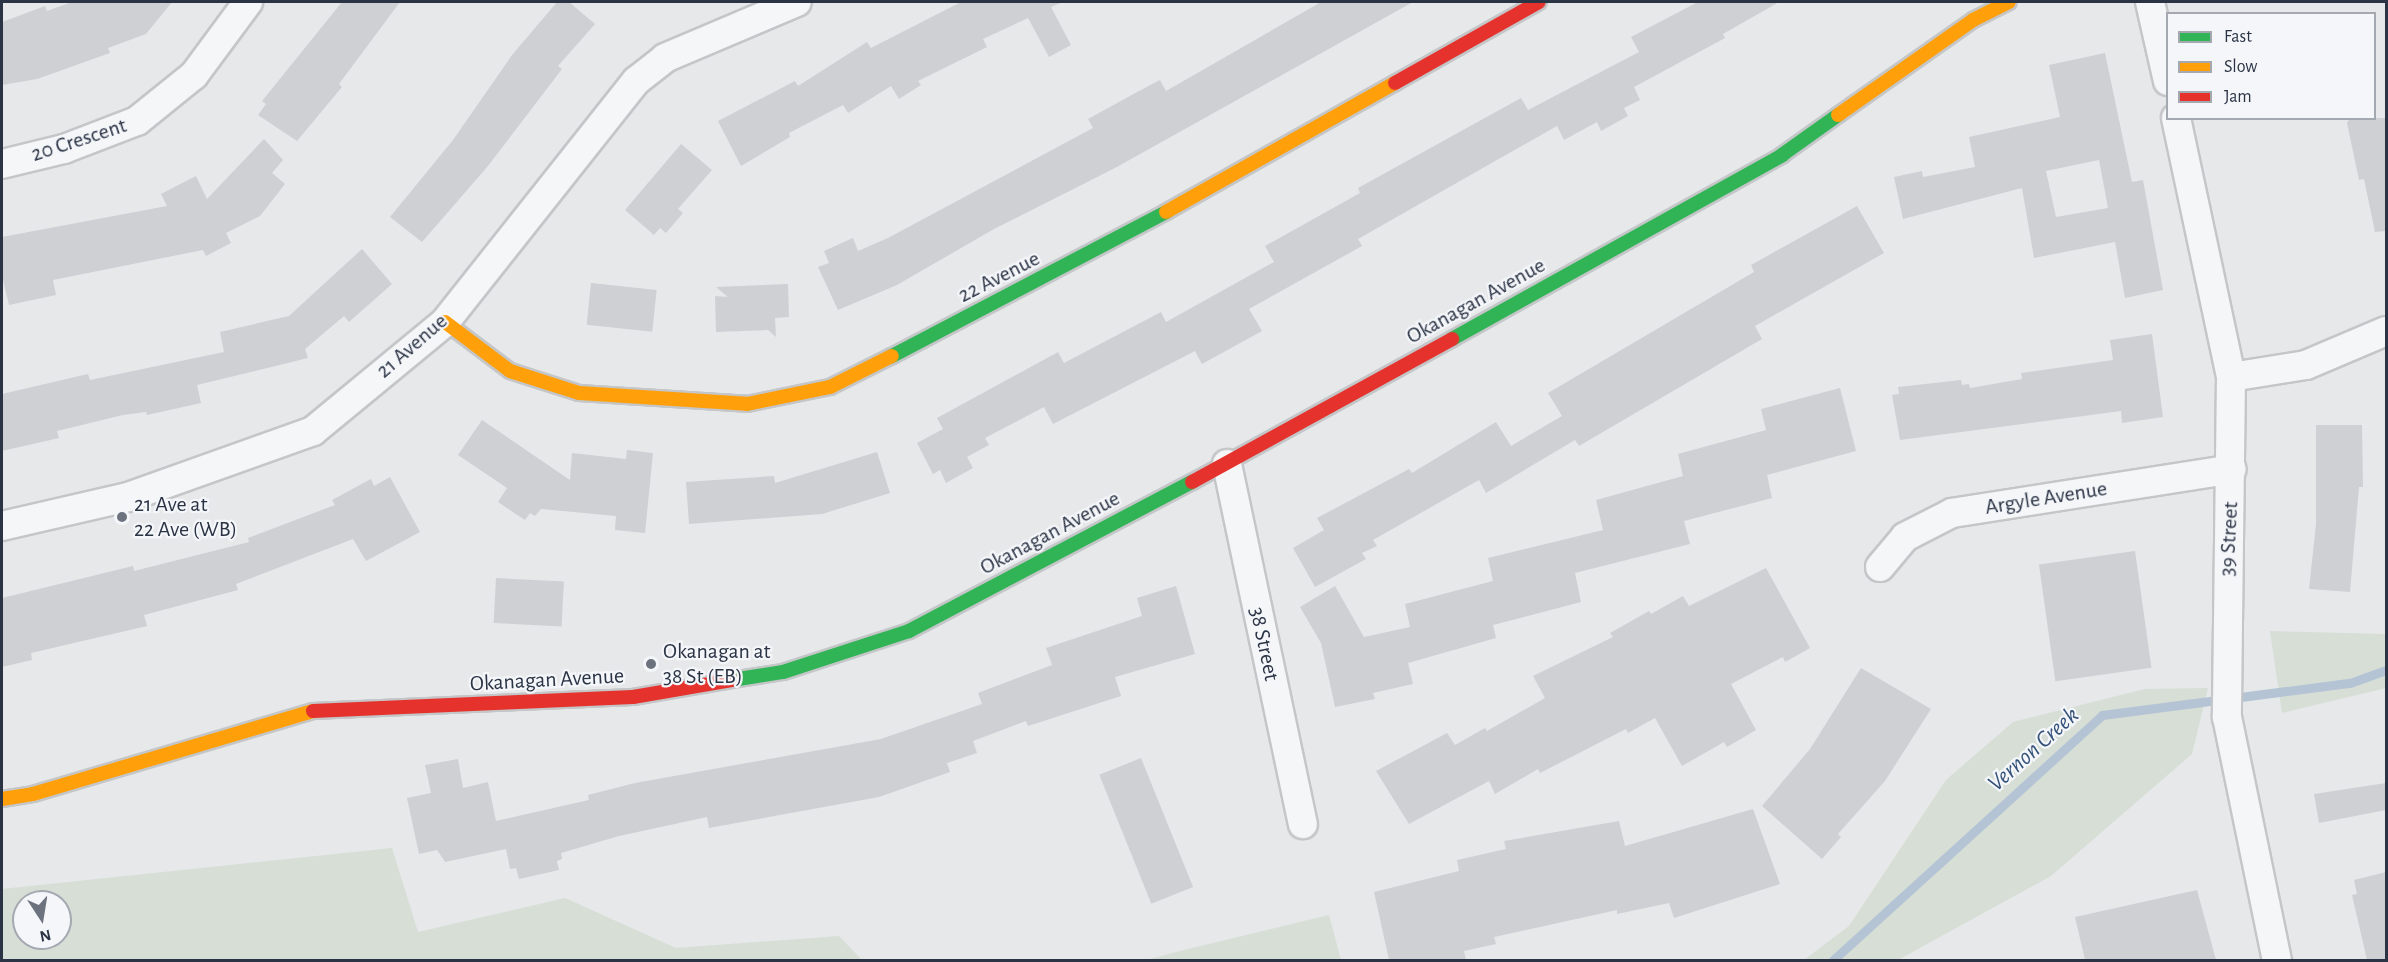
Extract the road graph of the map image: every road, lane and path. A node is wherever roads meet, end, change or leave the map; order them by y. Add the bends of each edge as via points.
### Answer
1 (248, 2) edge
2 (797, 2) edge
3 (1539, 2) edge
4 (2009, 2) edge
5 (2150, 2) edge
6 (1970, 11) edge
7 (2166, 72) edge
8 (2175, 120) edge
9 (2, 164) edge
10 (445, 322) junction
11 (2386, 331) edge
12 (2231, 377) junction
13 (1227, 464) junction
14 (2232, 469) junction
15 (2, 526) edge
16 (1880, 567) dead end
17 (2, 799) edge
18 (1303, 824) dead end
19 (2277, 960) edge

1 - 9 street, 20 Crescent via 194,75 136,121 64,149
2 - 10 street, 21 Avenue via 665,58 636,81
3 - 10 street, 22 Avenue via 1108,245 830,387 747,404 579,393 510,371
4 - 6 street, Okanagan Avenue
5 - 7 street
6 - 13 street, Okanagan Avenue via 1782,155
8 - 12 street, 39 Street
10 - 15 street, 21 Avenue via 312,430 128,497
11 - 12 street via 2306,365
12 - 14 street, 39 Street
13 - 17 street, Okanagan Avenue via 909,631 783,672 633,697 309,711 33,794
13 - 18 street, 38 Street
14 - 16 street, Argyle Avenue via 1952,513 1905,537
14 - 19 street, 39 Street via 2226,604 2227,717

